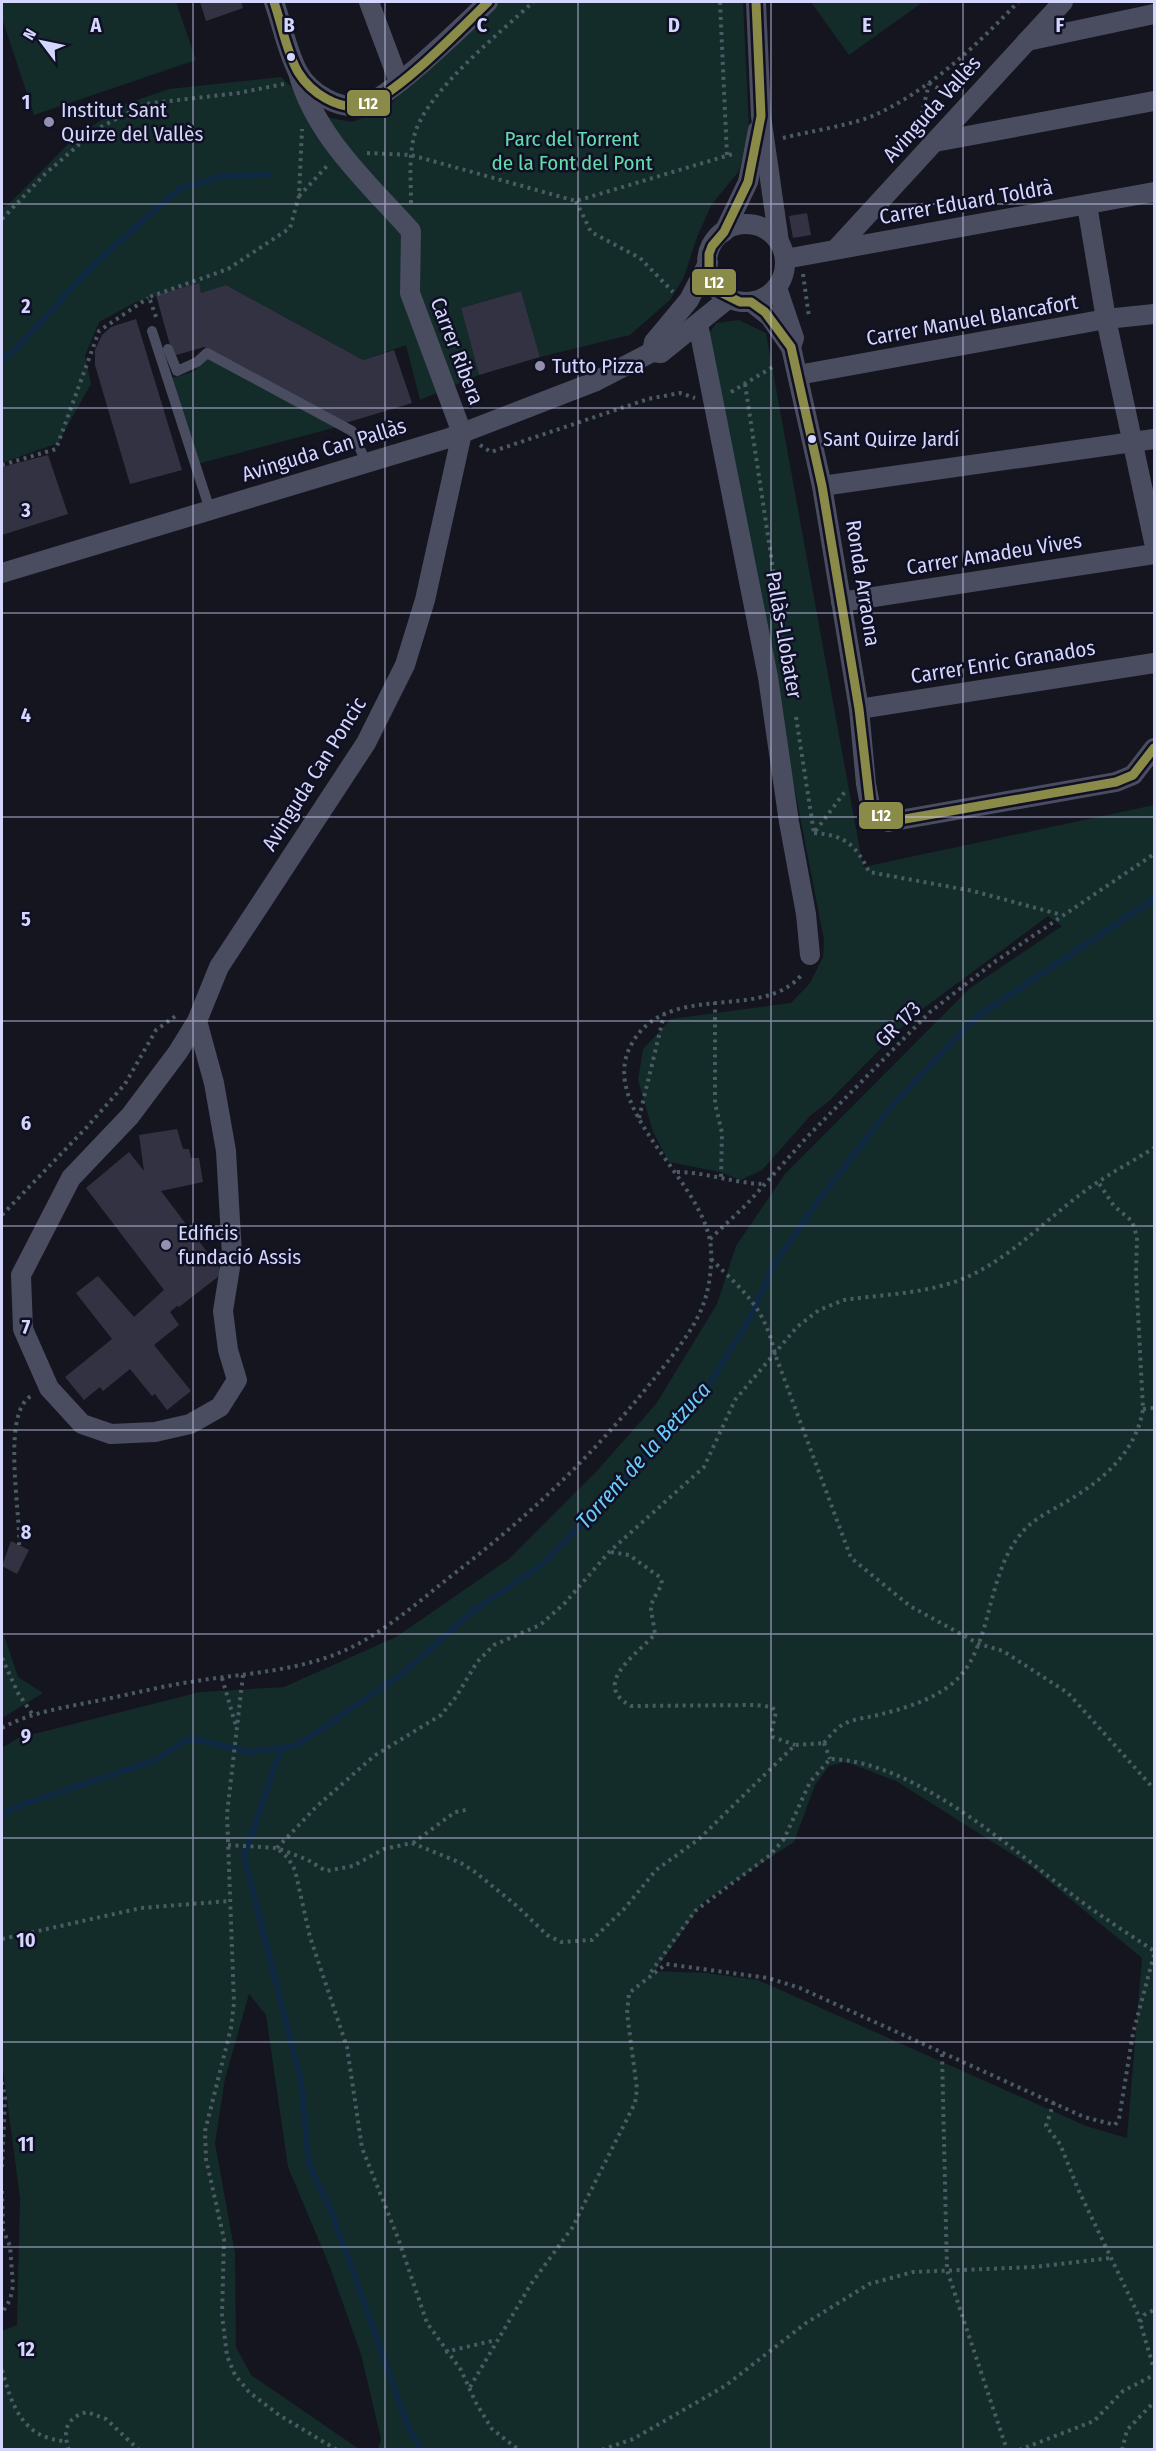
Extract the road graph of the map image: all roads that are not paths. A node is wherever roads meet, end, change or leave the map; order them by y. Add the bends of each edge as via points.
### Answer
1 (274, 2) edge
2 (369, 2) edge
3 (756, 2) edge
4 (1063, 2) edge
5 (479, 5) edge
6 (1155, 14) edge
7 (1027, 41) junction
8 (298, 72) junction
9 (399, 82) junction
10 (1155, 101) edge
11 (761, 116) junction
12 (926, 138) junction
13 (1155, 192) edge
14 (1087, 205) junction
15 (724, 232) junction
16 (836, 249) junction
17 (782, 251) junction
18 (708, 263) junction
19 (777, 288) junction
20 (729, 298) junction
21 (751, 302) junction
22 (1155, 314) edge
23 (1106, 319) junction
24 (698, 324) junction
25 (152, 331) dead end
26 (168, 349) dead end
27 (792, 351) junction
28 (652, 352) junction
29 (798, 375) junction
30 (462, 433) junction
31 (1155, 439) edge
32 (1132, 444) junction
33 (366, 462) junction
34 (822, 486) junction
35 (210, 510) junction
36 (1155, 542) edge
37 (1155, 554) edge
38 (2, 573) edge
39 (841, 602) junction
40 (1155, 663) edge
41 (859, 709) junction
42 (1155, 748) edge
43 (810, 955) road end
44 (197, 1021) junction

1 - 8 street
2 - 9 street
3 - 11 street
4 - 7 street, Avinguda Vallès
5 - 9 street
6 - 7 street
7 - 12 street, Avinguda Vallès via 966,107
8 - 9 street via 327,99 353,107 367,104
8 - 30 street, Carrer Ribera via 307,100 341,151 411,231 410,293
10 - 12 street
11 - 15 street via 748,182
11 - 17 street
12 - 16 street, Avinguda Vallès
13 - 14 street, Carrer Eduard Toldrà
14 - 16 street, Carrer Eduard Toldrà
14 - 23 street
15 - 17 street via 749,225 766,230
15 - 18 street via 712,246
16 - 17 street, Carrer Eduard Toldrà
17 - 19 street via 782,279
18 - 20 street via 713,284
18 - 28 street via 685,305 654,342
19 - 21 street
19 - 27 street, Ronda Arraona via 794,338
20 - 21 street
20 - 24 street, Avinguda Can Pallàs
21 - 27 street, Ronda Arraona via 770,317
22 - 23 street, Carrer Manuel Blancafort
23 - 29 street, Carrer Manuel Blancafort
23 - 32 street
24 - 28 street, Avinguda Can Pallàs via 661,353
24 - 43 street, Pallàs-Llobater via 759,624
25 - 35 lane
26 - 33 lane via 177,371 207,353 352,431
27 - 29 street, Ronda Arraona
28 - 30 street, Avinguda Can Pallàs via 594,382
29 - 34 street, Ronda Arraona
30 - 33 street, Avinguda Can Pallàs
30 - 44 street, Avinguda Can Poncic via 425,600 405,665 366,743 219,967
31 - 32 street
32 - 34 street
32 - 36 street
33 - 35 street, Avinguda Can Pallàs
34 - 39 street, Ronda Arraona
35 - 38 street, Avinguda Can Pallàs
37 - 39 street, Carrer Amadeu Vives
39 - 41 street, Ronda Arraona
40 - 41 street, Carrer Enric Granados
41 - 42 street, Ronda Arraona via 870,805 888,822 1116,782 1133,775
44 - 44 street, Avinguda Can Poncic via 130,1116 71,1178 21,1275 23,1329 49,1388 82,1424 111,1434 155,1432 190,1424 220,1407 237,1380 223,1311 232,1255 226,1151 214,1083

